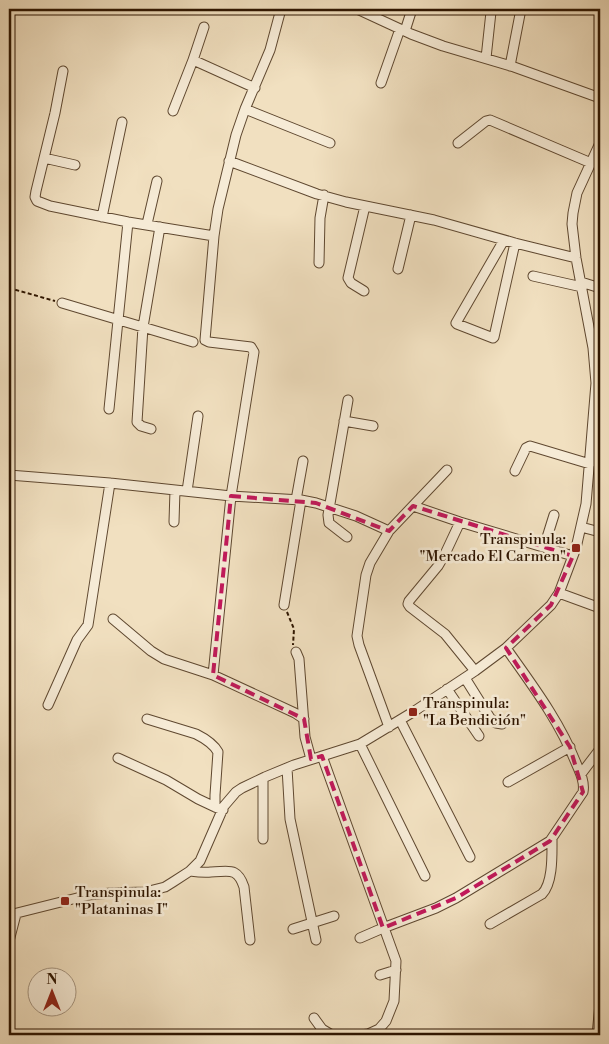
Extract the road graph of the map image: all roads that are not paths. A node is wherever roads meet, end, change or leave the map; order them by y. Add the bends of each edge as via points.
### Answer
1 (281, 9) edge
2 (357, 9) edge
3 (412, 9) edge
4 (521, 9) edge
5 (491, 12) dead end
6 (204, 28) dead end
7 (403, 30) junction
8 (486, 58) junction
9 (193, 60) junction
10 (510, 66) junction
11 (63, 71) dead end
12 (381, 83) dead end
13 (255, 88) junction
14 (600, 98) edge
15 (245, 109) junction
16 (173, 111) dead end
17 (122, 122) dead end
18 (330, 143) dead end
19 (458, 143) dead end
20 (600, 143) edge
21 (44, 158) junction
22 (229, 161) junction
23 (595, 161) edge
24 (75, 166) dead end
25 (157, 181) dead end
26 (324, 196) junction
27 (365, 206) junction
28 (411, 215) junction
29 (102, 217) junction
30 (128, 222) junction
31 (147, 224) junction
32 (160, 227) junction
33 (214, 236) junction
34 (504, 240) junction
35 (516, 243) junction
36 (576, 258) junction
37 (319, 264) dead end
38 (398, 268) dead end
39 (533, 276) dead end
40 (582, 285) junction
41 (600, 288) edge
42 (364, 291) dead end
43 (62, 303) road end
44 (118, 319) junction
45 (143, 327) junction
46 (193, 342) dead end
47 (348, 400) dead end
48 (597, 402) edge
49 (109, 409) dead end
50 (198, 416) dead end
51 (344, 421) junction
52 (373, 426) dead end
53 (151, 429) dead end
54 (303, 461) dead end
55 (590, 464) junction
56 (447, 470) dead end
57 (516, 471) dead end
58 (9, 475) edge
59 (110, 483) junction
60 (175, 490) junction
61 (186, 491) junction
62 (231, 496) junction
63 (299, 500) junction
64 (413, 506) junction
65 (330, 507) junction
66 (554, 515) dead end
67 (174, 522) dead end
68 (460, 522) junction
69 (581, 527) junction
70 (389, 530) junction
71 (600, 532) edge
72 (347, 537) dead end
73 (544, 547) junction
74 (573, 556) junction
75 (559, 593) junction
76 (284, 605) road end
77 (600, 608) edge
78 (113, 619) dead end
79 (506, 648) junction
80 (296, 652) road end
81 (476, 671) junction
82 (213, 675) junction
83 (465, 678) junction
84 (447, 689) junction
85 (48, 705) dead end
86 (146, 719) dead end
87 (304, 719) junction
88 (400, 720) junction
89 (502, 724) dead end
90 (389, 727) junction
91 (478, 736) dead end
92 (360, 744) junction
93 (570, 747) junction
94 (600, 749) edge
95 (322, 756) junction
96 (118, 758) dead end
97 (311, 759) junction
98 (287, 768) junction
99 (581, 774) junction
100 (263, 778) junction
101 (508, 782) dead end
102 (219, 809) junction
103 (264, 839) dead end
104 (552, 840) junction
105 (470, 856) dead end
106 (190, 871) junction
107 (425, 876) dead end
108 (12, 914) edge
109 (334, 916) dead end
110 (313, 922) junction
111 (490, 924) dead end
112 (383, 928) junction
113 (293, 929) dead end
114 (360, 938) dead end
115 (250, 940) dead end
116 (316, 940) dead end
117 (9, 941) edge
118 (396, 970) junction
119 (380, 975) dead end
120 (600, 1004) edge
121 (314, 1018) dead end
122 (332, 1035) edge
123 (360, 1035) edge
124 (597, 1035) edge

1 - 13 street via 273,42
2 - 7 street
3 - 7 street
4 - 10 street
5 - 8 street
6 - 9 street
7 - 8 street
7 - 12 street
8 - 10 street
9 - 13 street
9 - 16 street
10 - 14 street
11 - 21 street
13 - 15 street
15 - 18 street
15 - 22 street
17 - 29 street
19 - 23 street via 490,120
20 - 23 street
21 - 24 street
21 - 29 street via 36,191 37,201
22 - 26 street
22 - 33 street
23 - 36 street via 577,193 572,212
25 - 31 street
26 - 27 street
26 - 37 street
27 - 28 street
27 - 42 street via 348,278
28 - 34 street
28 - 38 street
29 - 30 street
30 - 31 street
30 - 44 street
31 - 32 street
32 - 33 street
32 - 45 street
33 - 62 street via 205,340 251,347 254,352
34 - 35 street
34 - 35 street via 456,322 493,338
35 - 36 street
36 - 40 street
39 - 40 street
40 - 41 street
40 - 48 street via 595,363
43 - 44 street
44 - 45 street
44 - 49 street
45 - 46 street
45 - 53 street via 137,422
47 - 51 street
48 - 55 street
50 - 61 street
51 - 52 street
51 - 65 street
54 - 63 street
55 - 57 street via 530,446 526,448
55 - 69 street
56 - 64 street
58 - 59 street
59 - 60 street
59 - 85 street via 88,625 77,640
60 - 61 street
60 - 67 street
61 - 62 street
62 - 63 street
62 - 82 street
63 - 65 street
63 - 76 street
64 - 68 street
64 - 70 street
65 - 70 street
65 - 72 street via 329,523
66 - 73 street
68 - 73 street
68 - 81 street via 446,554 408,604 446,634
69 - 71 street
69 - 74 street
70 - 90 street via 366,575 357,636
73 - 74 street
74 - 75 street
75 - 77 street
75 - 79 street
78 - 82 street via 164,660
79 - 81 street
79 - 93 street via 548,708
80 - 87 street
81 - 83 street
82 - 87 street
83 - 84 street
83 - 89 street via 490,718
84 - 88 street
84 - 91 street
86 - 102 street via 196,734 217,749 215,795
87 - 97 street
88 - 90 street
88 - 105 street
90 - 92 street
92 - 95 street
92 - 107 street
93 - 99 street
93 - 101 street
94 - 99 street
95 - 97 street
95 - 112 street
96 - 102 street
97 - 98 street
98 - 100 street
98 - 110 street via 290,819
99 - 104 street via 583,792
100 - 102 street via 236,792
100 - 103 street
102 - 106 street via 203,855
104 - 111 street via 546,890
104 - 112 street via 456,898
106 - 108 street via 155,890 89,895
106 - 115 street via 230,870 238,875 244,887
108 - 117 street
109 - 110 street
110 - 113 street
110 - 116 street
112 - 114 street
112 - 118 street via 396,961
118 - 119 street
118 - 123 street via 394,1001 386,1022 379,1029
120 - 124 street
121 - 122 street via 322,1029

